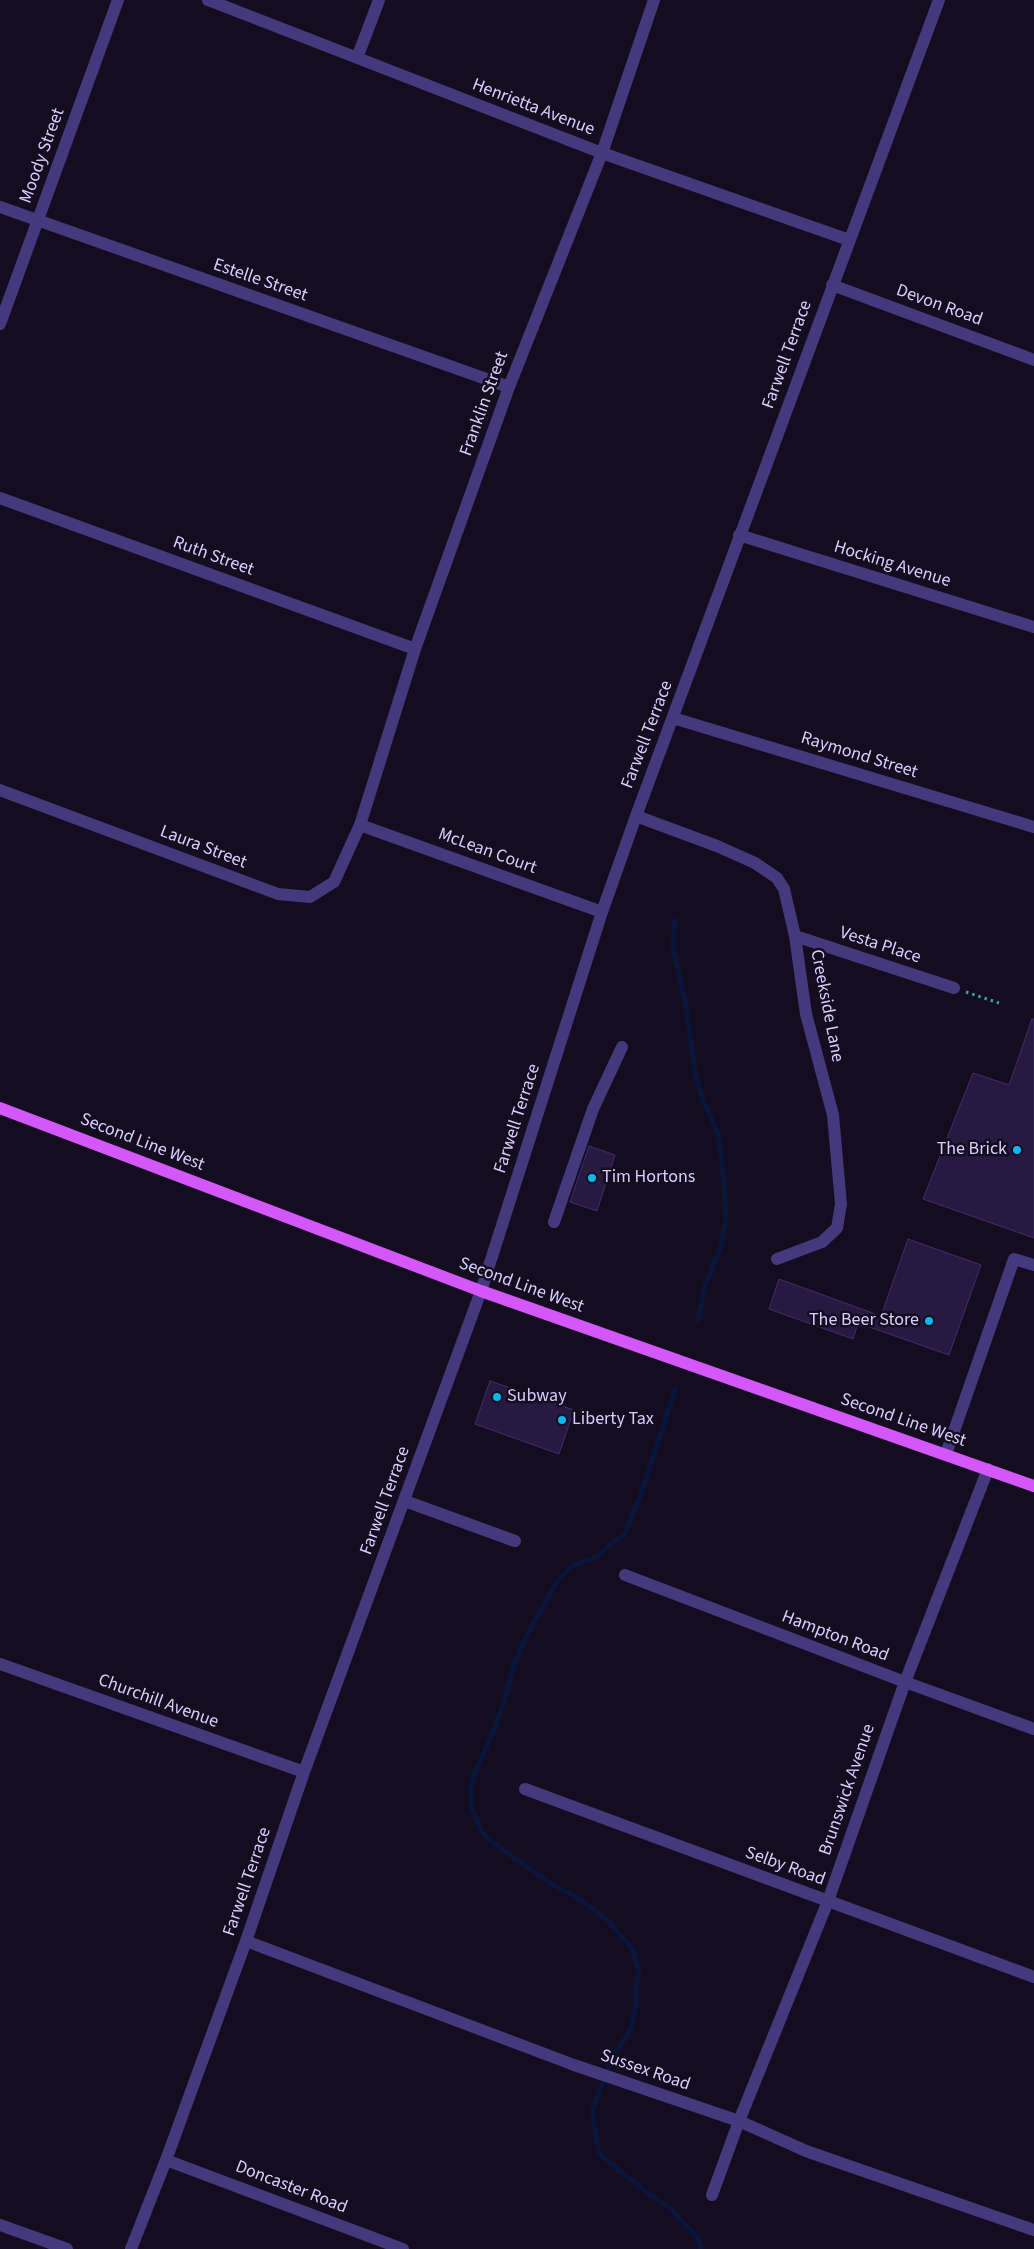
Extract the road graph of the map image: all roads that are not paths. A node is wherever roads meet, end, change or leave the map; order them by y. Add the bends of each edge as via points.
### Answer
1 (118, 0) edge
2 (208, 0) edge
3 (378, 0) edge
4 (654, 0) edge
5 (939, 0) edge
6 (357, 58) junction
7 (602, 153) junction
8 (0, 207) edge
9 (38, 221) junction
10 (849, 240) junction
11 (832, 285) junction
12 (0, 324) edge
13 (1034, 360) edge
14 (509, 387) junction
15 (0, 498) edge
16 (739, 536) junction
17 (1034, 627) edge
18 (415, 649) junction
19 (674, 718) junction
20 (0, 790) edge
21 (636, 816) junction
22 (360, 825) junction
23 (1034, 827) edge
24 (602, 912) junction
25 (795, 936) junction
26 (954, 988) road end
27 (622, 1047) dead end
28 (0, 1108) edge
29 (554, 1222) dead end
30 (777, 1259) dead end
31 (1034, 1265) edge
32 (481, 1291) junction
33 (946, 1454) junction
34 (988, 1469) junction
35 (1034, 1486) edge
36 (405, 1501) junction
37 (515, 1541) dead end
38 (626, 1575) dead end
39 (0, 1664) edge
40 (905, 1682) junction
41 (1034, 1729) edge
42 (304, 1772) junction
43 (525, 1789) dead end
44 (828, 1901) junction
45 (246, 1941) junction
46 (1034, 1977) edge
47 (739, 2121) junction
48 (166, 2160) junction
49 (712, 2195) dead end
50 (0, 2225) edge
51 (1034, 2230) edge
52 (67, 2249) edge
53 (131, 2249) edge
54 (403, 2249) edge

1 - 9 street, Moody Street
2 - 6 street, Henrietta Avenue
3 - 6 street
4 - 7 street, Franklin Street
5 - 10 street, Farwell Terrace
6 - 7 street, Henrietta Avenue
7 - 10 street, Henrietta Avenue
7 - 14 street, Franklin Street
8 - 9 street, Estelle Street
9 - 12 street, Moody Street
9 - 14 street, Estelle Street
10 - 11 street, Farwell Terrace
11 - 13 street, Devon Road
11 - 16 street, Farwell Terrace
14 - 18 street, Franklin Street
15 - 18 street, Ruth Street
16 - 17 street, Hocking Avenue
16 - 19 street, Farwell Terrace
18 - 22 street, Franklin Street
19 - 21 street, Farwell Terrace
19 - 23 street, Raymond Street
20 - 22 street, Laura Street via 278,894 310,898 334,882
21 - 24 street, Farwell Terrace
21 - 25 street, Creekside Lane via 725,849 777,878 784,889
22 - 24 street, McLean Court
24 - 32 street, Farwell Terrace
25 - 26 street, Vesta Place
25 - 30 street, Creekside Lane via 806,1014 833,1115 842,1204 837,1228 822,1242
27 - 29 street via 593,1109
28 - 32 main road, Second Line West
31 - 33 street via 1014,1259
32 - 33 main road, Second Line West
32 - 36 street, Farwell Terrace
33 - 34 main road, Second Line West
34 - 35 main road, Second Line West
34 - 40 street, Brunswick Avenue
36 - 37 street
36 - 42 street, Farwell Terrace
38 - 40 street, Hampton Road
39 - 42 street, Churchill Avenue
40 - 41 street, Hampton Road
40 - 44 street, Brunswick Avenue
42 - 45 street, Farwell Terrace
43 - 44 street, Selby Road
44 - 46 street, Selby Road
44 - 47 street, Brunswick Avenue
45 - 47 street, Sussex Road via 611,2079
45 - 48 street, Farwell Terrace
47 - 49 street, Brunswick Avenue
47 - 51 street, Sussex Road via 806,2151
48 - 53 street, Farwell Terrace
48 - 54 street, Doncaster Road
50 - 52 street

